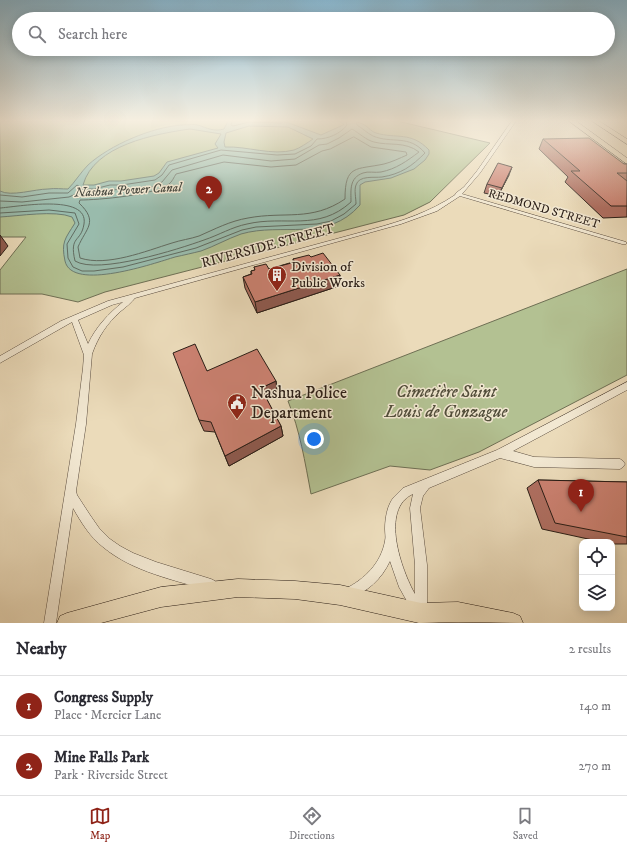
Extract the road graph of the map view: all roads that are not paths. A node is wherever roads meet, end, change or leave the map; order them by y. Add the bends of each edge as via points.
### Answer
1 (494, 150) edge
2 (611, 150) edge
3 (627, 162) edge
4 (458, 194) junction
5 (624, 243) dead end
6 (136, 295) junction
7 (74, 318) junction
8 (88, 354) junction
9 (0, 360) edge
10 (627, 386) edge
11 (500, 453) junction
12 (620, 464) dead end
13 (428, 484) junction
14 (70, 491) junction
15 (391, 539) junction
16 (223, 589) junction
17 (340, 595) junction
18 (421, 613) junction
19 (50, 623) edge
20 (67, 623) edge
21 (439, 623) edge
22 (513, 623) edge

1 - 4 street, RIVERSIDE STREET via 476,176
2 - 3 highway
4 - 5 street, REDMOND STREET
4 - 6 street, RIVERSIDE STREET via 439,207 408,220
6 - 7 street, RIVERSIDE STREET
6 - 8 street via 101,326 92,339
7 - 8 street
7 - 9 street, RIVERSIDE STREET
8 - 14 street via 81,424
10 - 11 street
11 - 12 street via 534,462
11 - 13 street
13 - 15 street via 406,492 395,502
13 - 18 street via 419,493 415,508
14 - 16 street via 87,522 108,544 122,553 155,568
14 - 19 street
15 - 17 street via 383,562 371,580 355,591
15 - 18 street via 404,585
16 - 17 main road via 267,588
16 - 20 main road via 161,597
17 - 18 main road
18 - 21 main road
18 - 22 main road via 458,612

